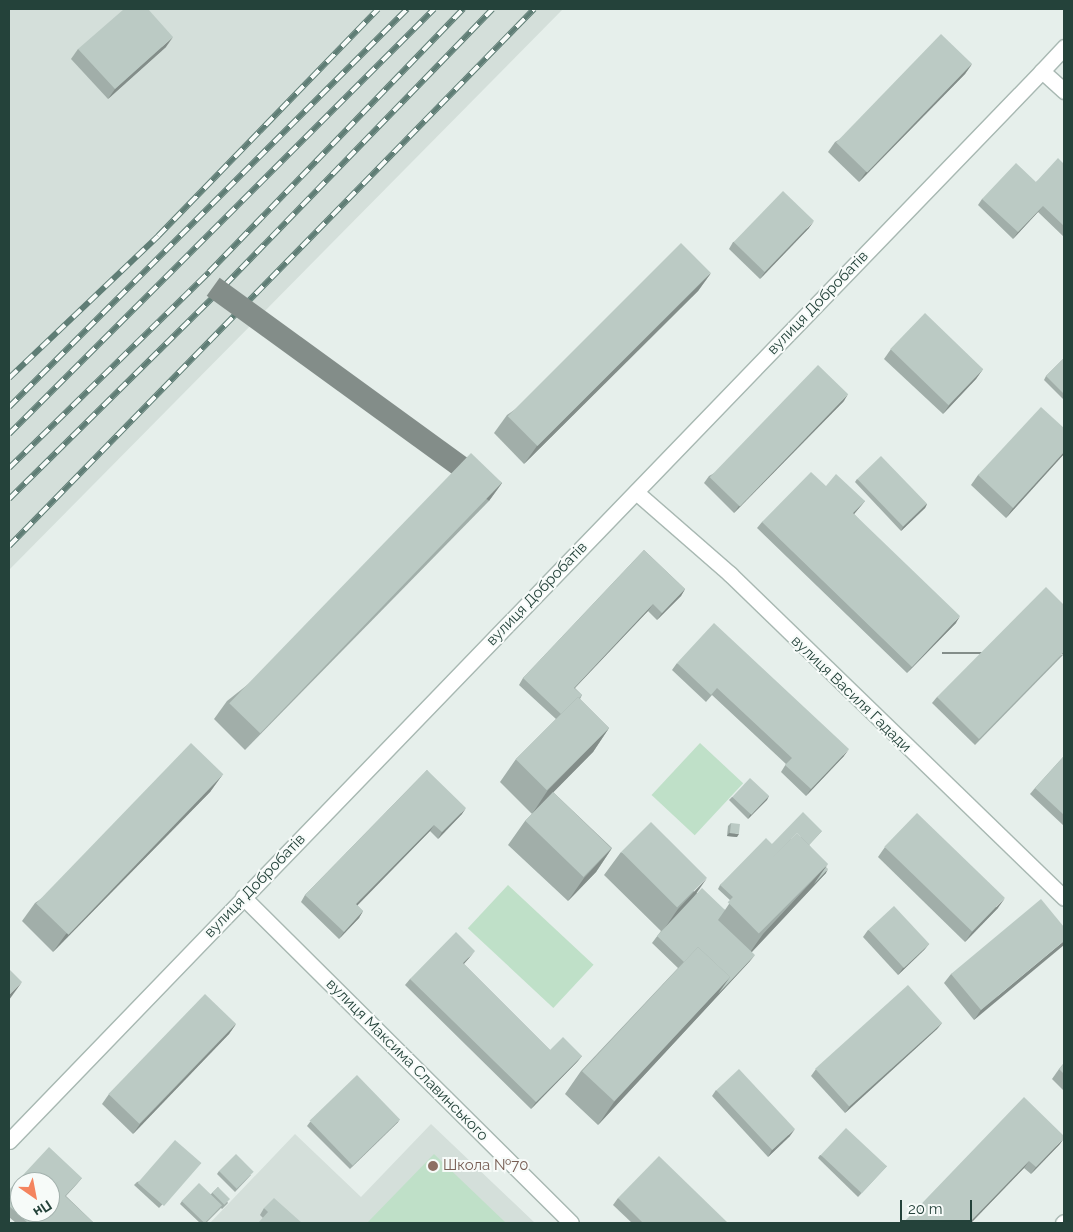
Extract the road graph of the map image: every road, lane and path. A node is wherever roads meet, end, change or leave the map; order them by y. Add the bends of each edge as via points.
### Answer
1 (1064, 47) edge
2 (1042, 71) junction
3 (1064, 91) edge
4 (636, 492) junction
5 (244, 897) junction
6 (1064, 898) edge
7 (9, 1141) edge
8 (571, 1223) edge

1 - 2 street, вулиця Добробатів
2 - 3 street
2 - 4 street, вулиця Добробатів
4 - 5 street, вулиця Добробатів
4 - 6 street, вулиця Василя Гадади via 730,574
5 - 7 street, вулиця Добробатів
5 - 8 street, вулиця Максима Славинського

